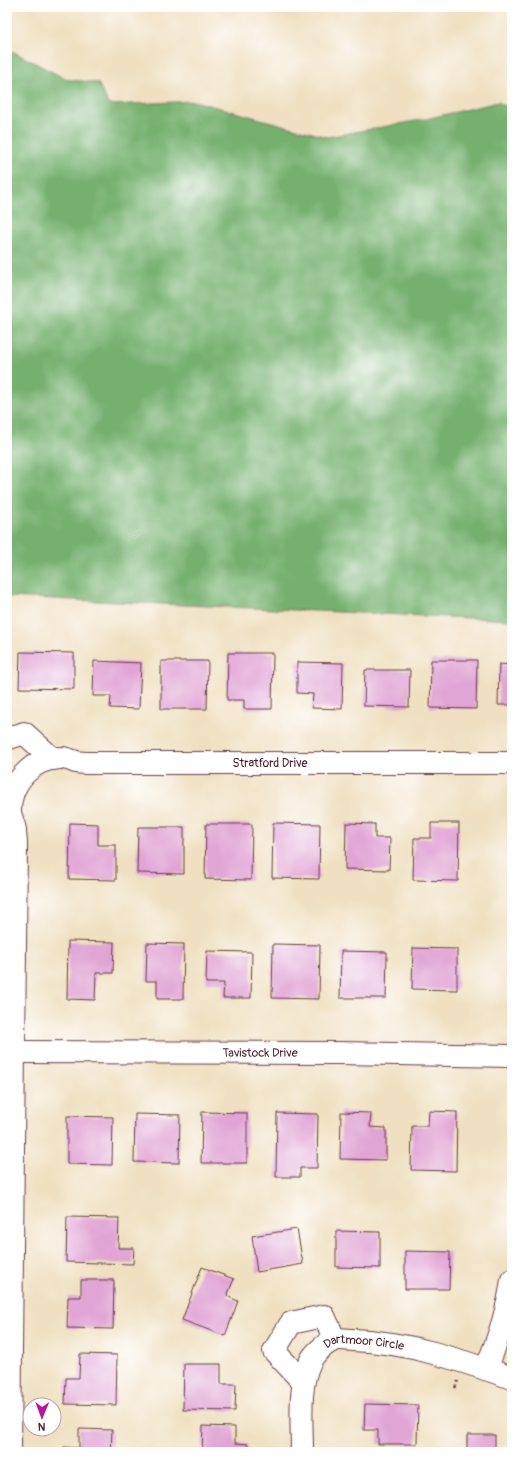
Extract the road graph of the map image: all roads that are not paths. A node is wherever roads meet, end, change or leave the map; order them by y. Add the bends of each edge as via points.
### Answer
1 (7, 739) edge
2 (53, 759) junction
3 (512, 763) edge
4 (9, 801) edge
5 (10, 1052) edge
6 (512, 1056) edge
7 (512, 1280) edge
8 (335, 1340) junction
9 (486, 1369) junction
10 (512, 1378) edge
11 (303, 1382) junction
12 (10, 1452) edge
13 (302, 1452) edge

1 - 2 street via 24,733
2 - 3 street, Stratford Drive via 63,758 92,763
2 - 4 street, Stratford Drive via 30,769 18,782
4 - 5 street via 16,845
5 - 6 street, Tavistock Drive
5 - 12 street
7 - 9 street via 505,1317
8 - 9 street, Dartmoor Circle via 371,1341 432,1352
8 - 11 street, Dartmoor Circle via 325,1345 310,1361
8 - 11 street via 324,1316 291,1323 274,1351
9 - 10 street, Dartmoor Circle
11 - 13 street, Dartmoor Circle

